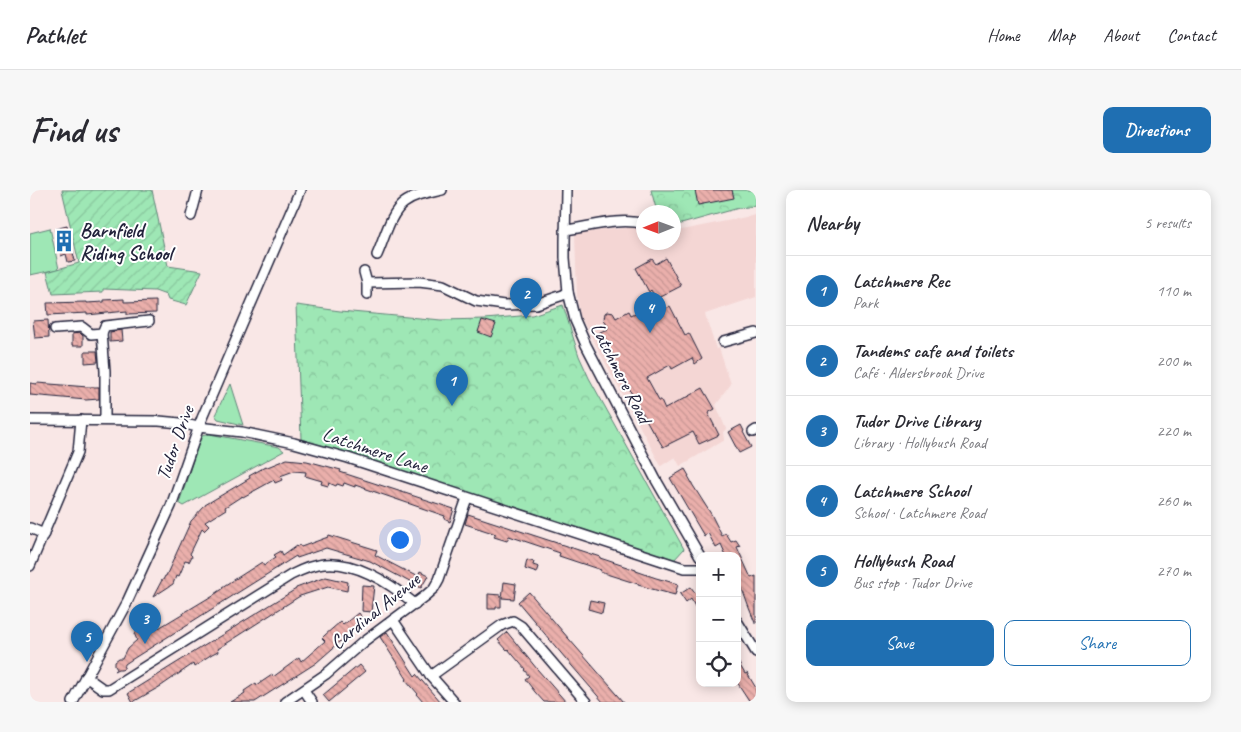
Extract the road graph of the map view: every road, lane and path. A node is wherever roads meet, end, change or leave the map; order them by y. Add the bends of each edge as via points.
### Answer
1 (198, 190) edge
2 (300, 190) edge
3 (442, 190) edge
4 (566, 190) edge
5 (191, 216) dead end
6 (636, 222) edge
7 (565, 230) junction
8 (377, 255) dead end
9 (364, 272) dead end
10 (368, 283) junction
11 (568, 292) junction
12 (367, 295) dead end
13 (149, 321) dead end
14 (55, 329) dead end
15 (102, 333) junction
16 (756, 333) edge
17 (723, 342) dead end
18 (30, 420) edge
19 (81, 420) junction
20 (105, 420) junction
21 (198, 427) junction
22 (467, 498) junction
23 (30, 528) edge
24 (44, 534) junction
25 (698, 552) edge
26 (30, 566) edge
27 (696, 568) edge
28 (415, 604) junction
29 (393, 620) junction
30 (741, 627) edge
31 (755, 647) edge
32 (432, 676) junction
33 (86, 677) junction
34 (304, 690) junction
35 (73, 702) edge
36 (285, 702) edge
37 (312, 702) edge
38 (454, 702) edge
39 (586, 702) edge

1 - 5 street
2 - 21 street, Tudor Drive
3 - 8 street via 403,204 394,213
4 - 7 street, Latchmere Road
6 - 7 street
7 - 11 street, Latchmere Road
9 - 10 street
10 - 11 street via 443,285 476,301 504,305 536,304
10 - 12 street
11 - 25 street, Latchmere Road via 586,345
13 - 15 street via 105,326
14 - 15 street via 82,327 91,334
15 - 20 street
16 - 17 street
18 - 19 street, Latchmere Lane
19 - 20 street, Latchmere Lane
19 - 24 street via 78,452
20 - 21 street, Latchmere Lane via 180,423
21 - 22 street, Latchmere Lane via 299,444
21 - 33 street, Tudor Drive via 171,506 127,602
22 - 27 street, Latchmere Lane via 684,568
22 - 28 street, Cardinal Avenue via 439,579 434,588
23 - 24 street
24 - 26 street
28 - 29 street, Cardinal Avenue
28 - 33 street via 399,591 359,570 336,564 314,566 291,575 109,689 103,689
29 - 32 street
29 - 34 street, Cardinal Avenue
30 - 31 street
32 - 38 street
32 - 39 street via 513,621 521,626
33 - 35 street, Tudor Drive
34 - 36 street, Cardinal Avenue
34 - 37 street

